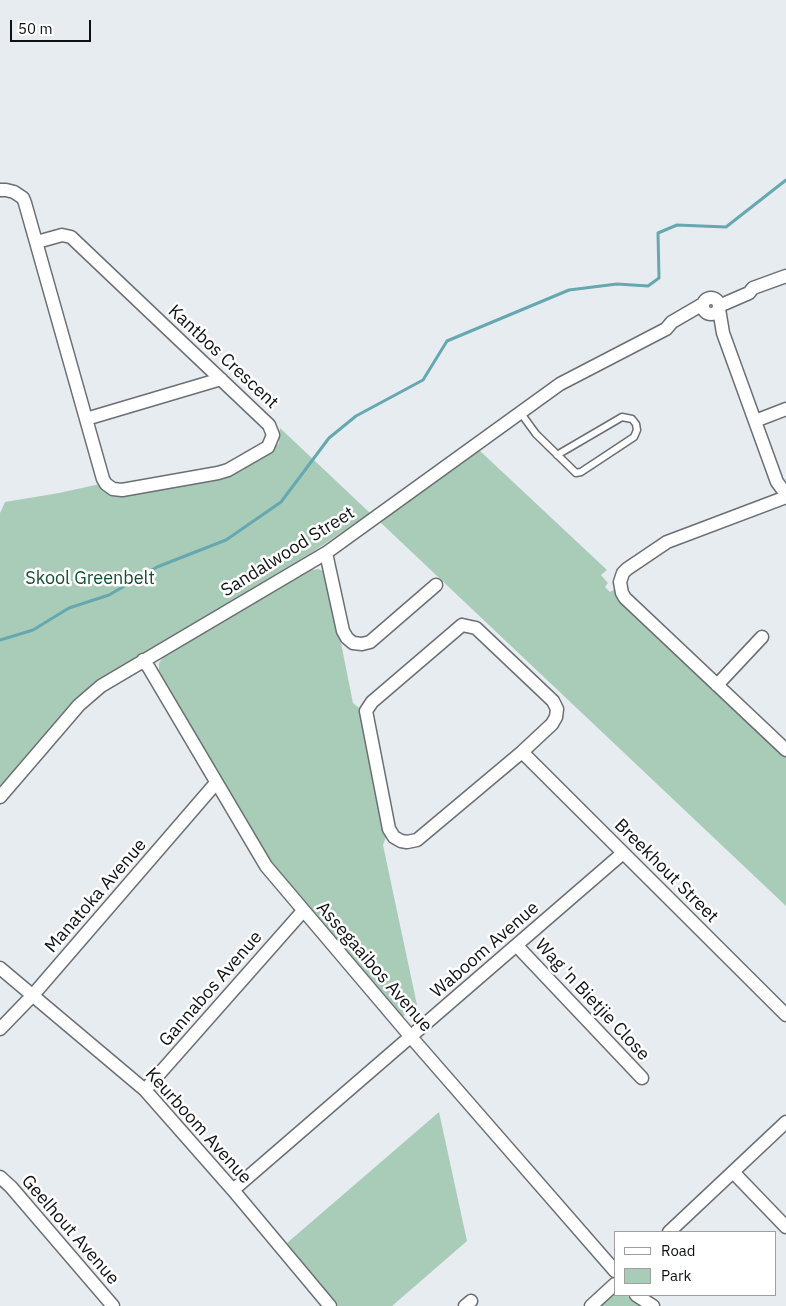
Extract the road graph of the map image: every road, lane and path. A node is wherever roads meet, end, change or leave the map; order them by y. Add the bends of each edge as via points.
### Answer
1 (0, 190) edge
2 (36, 242) junction
3 (786, 276) edge
4 (712, 307) junction
5 (221, 379) junction
6 (786, 409) edge
7 (520, 412) junction
8 (86, 418) junction
9 (755, 420) junction
10 (557, 455) junction
11 (786, 495) edge
12 (326, 553) junction
13 (436, 585) dead end
14 (762, 637) dead end
15 (143, 660) junction
16 (717, 684) junction
17 (786, 750) edge
18 (522, 752) junction
19 (216, 783) junction
20 (0, 797) edge
21 (624, 853) junction
22 (303, 912) junction
23 (516, 946) junction
24 (0, 968) edge
25 (33, 995) junction
26 (786, 1015) edge
27 (0, 1029) edge
28 (411, 1037) junction
29 (642, 1078) dead end
30 (145, 1090) junction
31 (786, 1122) edge
32 (733, 1172) junction
33 (0, 1177) edge
34 (233, 1190) junction
35 (786, 1227) edge
36 (670, 1231) edge
37 (614, 1270) edge
38 (614, 1285) edge
39 (637, 1296) edge
40 (114, 1306) edge
41 (330, 1306) edge
42 (591, 1306) edge
43 (653, 1306) edge

1 - 2 street, Kantbos Crescent via 10,190 23,198
2 - 5 street, Kantbos Crescent via 62,235 71,237
2 - 8 street, Kantbos Crescent
3 - 4 street, Sandalwood Street via 746,288
4 - 7 street, Sandalwood Street via 672,322 560,384
4 - 9 street
5 - 8 street
5 - 8 street, Kantbos Crescent via 269,425 273,435 268,447 223,472 113,489 103,479
6 - 9 street
7 - 10 lane
7 - 12 street, Sandalwood Street
9 - 11 street via 777,482
10 - 10 lane via 622,418 632,418 636,424 634,437 581,472 571,470
11 - 16 street via 666,542 627,569 621,577 620,588 625,598
12 - 13 street via 343,631 353,643 370,642
12 - 15 street, Sandalwood Street
14 - 16 street
15 - 19 street, Assegaaibos Avenue
15 - 20 street, Sandalwood Street via 86,698
16 - 17 street
18 - 18 street via 417,840 401,841 389,829 366,711 372,702 458,627 472,626 555,704 555,720
18 - 21 street, Breekhout Street
19 - 22 street, Assegaaibos Avenue via 266,866
19 - 25 street, Manatoka Avenue
21 - 23 street, Waboom Avenue
21 - 26 street, Breekhout Street
22 - 28 street, Assegaaibos Avenue
22 - 30 street, Gannabos Avenue
23 - 28 street, Waboom Avenue
23 - 29 street, Wag 'n Bietjie Close
24 - 25 street, Keurboom Avenue
25 - 27 street, Manatoka Avenue
25 - 30 street, Keurboom Avenue
28 - 34 street, Waboom Avenue
28 - 37 street, Assegaaibos Avenue
30 - 34 street, Keurboom Avenue
31 - 32 street
32 - 35 street
32 - 36 street
33 - 40 street, Geelhout Avenue
34 - 41 street, Keurboom Avenue
38 - 42 street
39 - 43 street

